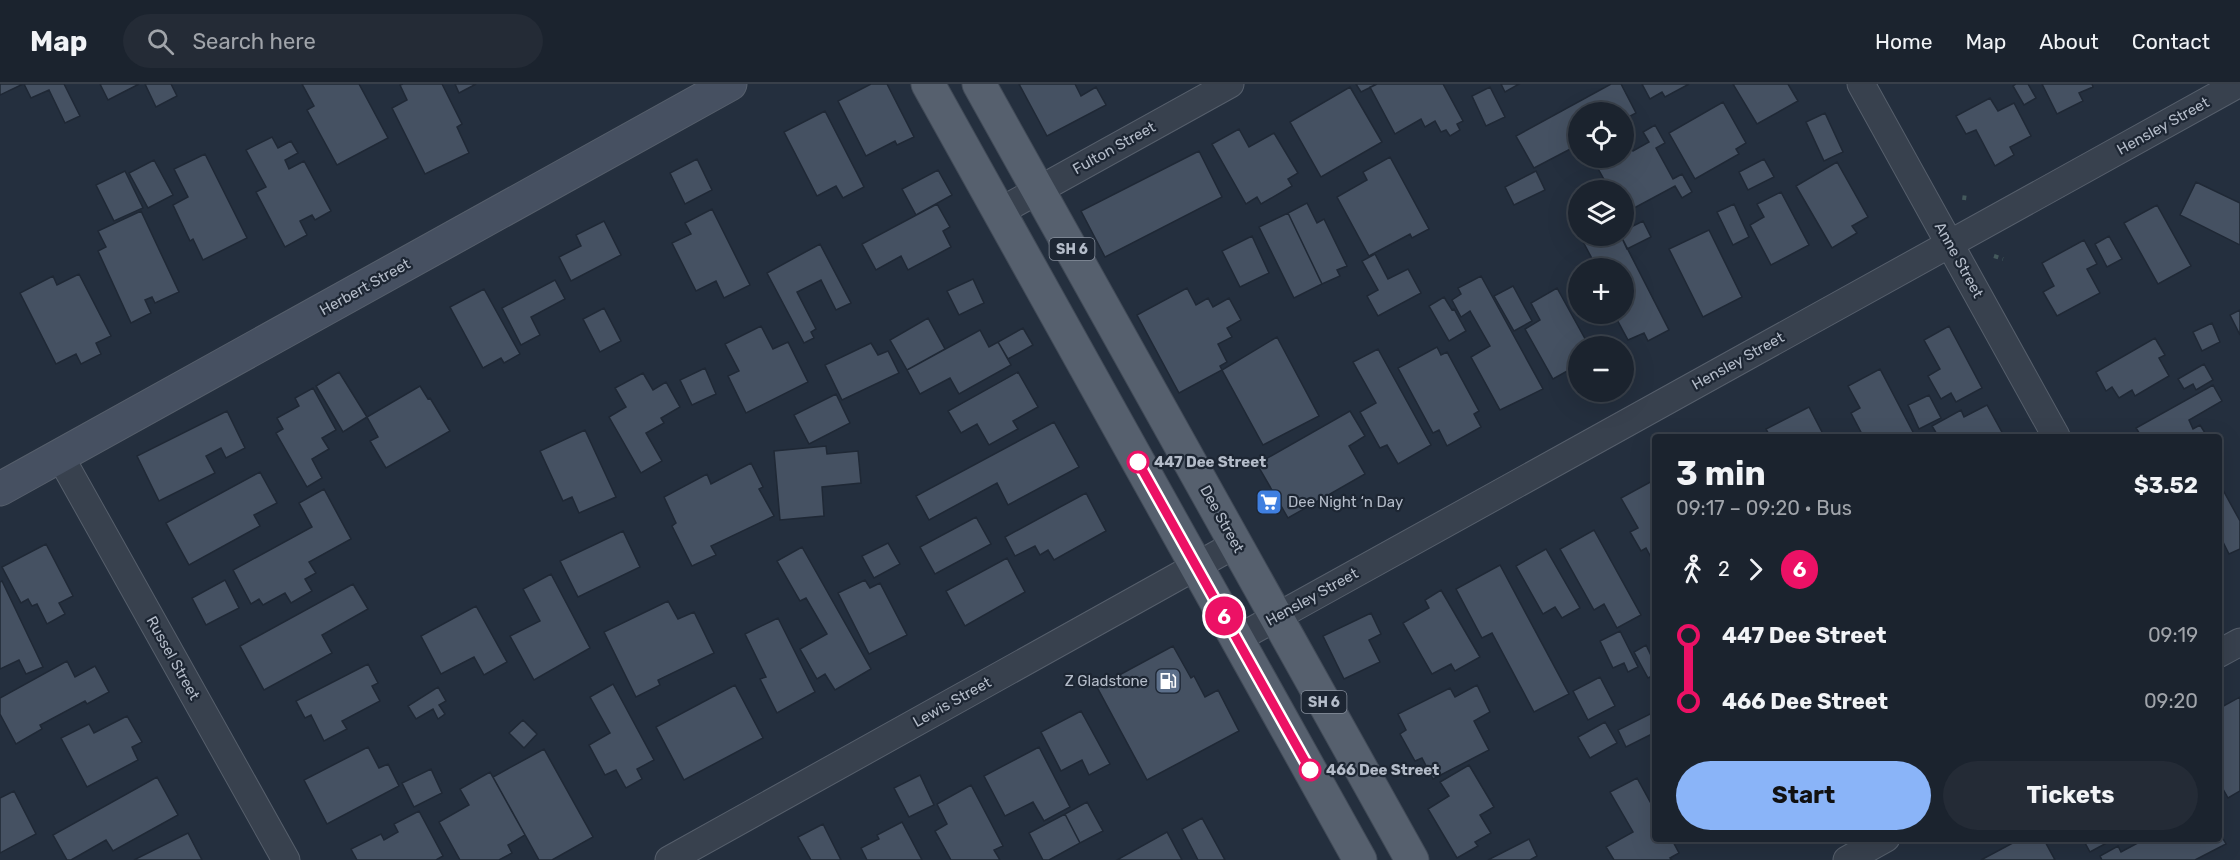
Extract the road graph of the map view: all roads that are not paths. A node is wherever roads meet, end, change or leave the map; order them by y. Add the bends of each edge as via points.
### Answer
1 (730, 84) edge
2 (928, 84) edge
3 (980, 84) edge
4 (1230, 84) edge
5 (1861, 84) edge
6 (2238, 84) edge
7 (1038, 190) junction
8 (999, 212) junction
9 (1950, 244) junction
10 (2055, 434) edge
11 (60, 456) junction
12 (0, 489) edge
13 (1236, 544) junction
14 (1196, 566) junction
15 (1276, 617) junction
16 (1237, 639) junction
17 (2240, 642) edge
18 (2222, 652) edge
19 (1879, 842) edge
20 (286, 860) edge
21 (669, 860) edge
22 (1360, 860) edge
23 (1412, 860) edge
24 (1847, 860) edge

1 - 11 main road, Herbert Street
2 - 8 main road, SH 6
3 - 7 main road, Dee Street / SH 6
4 - 7 street, Fulton Street
5 - 9 street, Anne Street
6 - 9 street, Hensley Street
7 - 8 street, Fulton Street
7 - 13 main road, Dee Street / SH 6
8 - 14 main road, SH 6
9 - 10 street, Anne Street
9 - 15 street, Hensley Street
11 - 12 main road, Herbert Street
11 - 20 street, Russel Street
13 - 14 street, Lewis Street
13 - 15 main road, Dee Street / SH 6
14 - 16 main road, SH 6
14 - 21 street, Lewis Street
15 - 16 street, Hensley Street
15 - 23 main road, Dee Street / SH 6
16 - 22 main road, SH 6
17 - 18 street
19 - 24 street

